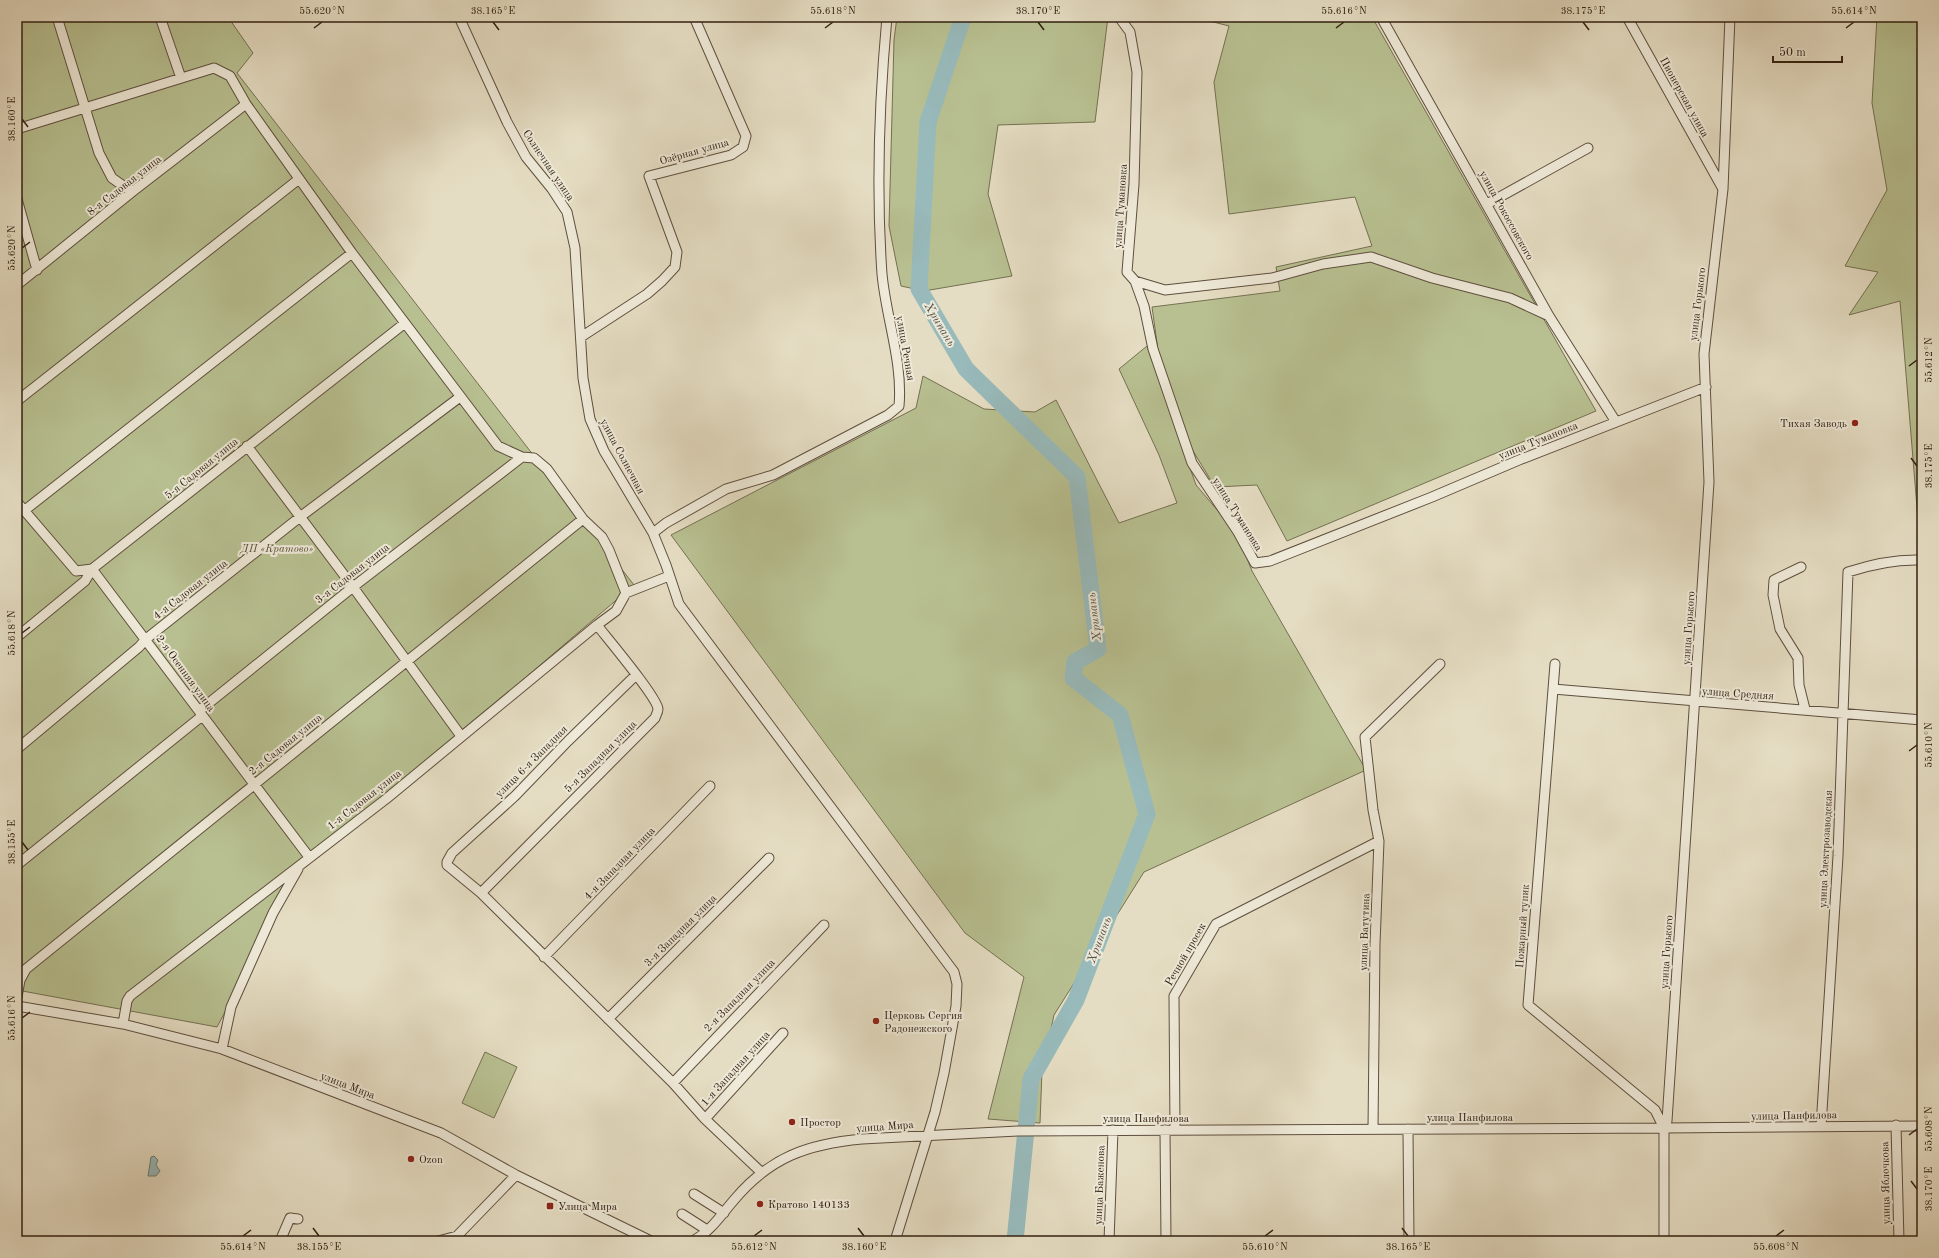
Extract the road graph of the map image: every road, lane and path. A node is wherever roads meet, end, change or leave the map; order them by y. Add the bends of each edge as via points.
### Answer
1 (57, 17) edge
2 (160, 17) edge
3 (459, 17) edge
4 (694, 17) edge
5 (887, 17) edge
6 (1119, 17) edge
7 (1381, 17) edge
8 (1627, 17) edge
9 (1730, 17) edge
10 (181, 78) junction
11 (246, 104) junction
12 (85, 109) junction
13 (17, 129) edge
14 (1588, 148) dead end
15 (299, 179) junction
16 (1723, 190) junction
17 (132, 192) junction
18 (17, 200) edge
19 (1487, 204) junction
20 (352, 253) junction
21 (38, 270) junction
22 (1135, 281) junction
23 (17, 285) edge
24 (1549, 316) junction
25 (405, 323) junction
26 (581, 337) junction
27 (1706, 387) junction
28 (460, 397) junction
29 (17, 401) edge
30 (1616, 422) junction
31 (247, 446) junction
32 (522, 456) junction
33 (17, 502) edge
34 (24, 510) junction
35 (300, 517) junction
36 (583, 519) junction
37 (653, 534) junction
38 (1922, 560) edge
39 (1800, 567) dead end
40 (92, 569) junction
41 (669, 576) junction
42 (353, 587) junction
43 (626, 593) junction
44 (597, 624) junction
45 (17, 637) edge
46 (146, 638) junction
47 (407, 660) junction
48 (1440, 664) dead end
49 (1555, 664) dead end
50 (636, 675) junction
51 (1553, 689) junction
52 (1695, 702) junction
53 (1805, 709) junction
54 (200, 713) junction
55 (1842, 713) junction
56 (1922, 720) edge
57 (461, 736) junction
58 (17, 749) edge
59 (254, 785) junction
60 (710, 786) dead end
61 (1379, 841) junction
62 (309, 857) junction
63 (769, 858) dead end
64 (17, 865) edge
65 (300, 865) junction
66 (481, 893) junction
67 (824, 925) dead end
68 (544, 957) junction
69 (17, 997) edge
70 (17, 1006) edge
71 (608, 1019) junction
72 (123, 1024) junction
73 (783, 1032) dead end
74 (222, 1049) junction
75 (673, 1082) junction
76 (705, 1119) junction
77 (1896, 1125) junction
78 (1922, 1126) edge
79 (1821, 1127) junction
80 (1664, 1128) junction
81 (1373, 1129) junction
82 (1408, 1129) junction
83 (1018, 1130) joint
84 (1113, 1130) junction
85 (1165, 1130) junction
86 (1175, 1130) junction
87 (927, 1135) junction
88 (762, 1173) junction
89 (516, 1175) junction
90 (694, 1194) dead end
91 (724, 1213) junction
92 (682, 1214) dead end
93 (298, 1219) dead end
94 (707, 1230) junction
95 (456, 1239) edge
96 (280, 1241) edge
97 (438, 1241) edge
98 (651, 1241) edge
99 (693, 1241) edge
100 (896, 1241) edge
101 (1109, 1241) edge
102 (1166, 1241) edge
103 (1409, 1241) edge
104 (1664, 1241) edge
105 (1899, 1241) edge

1 - 12 street
2 - 10 street
3 - 26 street, Солнечная улица via 507,122 526,157 567,212 575,248
4 - 26 street, Озёрная улица via 746,136 743,147 731,155 649,176 677,252 675,267 647,294
5 - 37 street, улица Речная via 880,106 879,208 885,302 901,386 899,406 888,415 773,475 726,490 666,523
6 - 22 street, улица Тумановка via 1130,32 1137,72 1134,184 1127,272
7 - 19 street, улица Рокоссовского
8 - 16 street, Пионерская улица
9 - 16 street, улица Горького
10 - 11 street via 214,68 223,71 230,76
10 - 12 street
11 - 15 street
11 - 17 street, 8-я Садовая улица
12 - 13 street
12 - 17 street via 105,167 112,178
14 - 19 street
15 - 20 street
15 - 29 street
16 - 27 street, улица Горького via 1704,354
17 - 21 street, 8-я Садовая улица
18 - 21 street
19 - 24 street, улица Рокоссовского
20 - 25 street
20 - 34 street
21 - 23 street, 8-я Садовая улица
22 - 24 street via 1165,290 1272,278 1323,264 1371,258 1432,278 1510,298
22 - 30 street, улица Тумановка via 1144,306 1153,349 1192,463 1238,532 1255,564 1270,562
24 - 30 street, улица Рокоссовского
25 - 28 street
25 - 31 street, 5-я Садовая улица
26 - 37 street, улица Солнечная via 583,378 590,419 604,451
27 - 30 street, улица Тумановка
27 - 52 street, улица Горького via 1709,482
28 - 32 street via 498,446
28 - 35 street, 4-я Садовая улица
31 - 35 street
31 - 40 street, 5-я Садовая улица
32 - 36 street via 534,458 546,469
32 - 42 street, 3-я Садовая улица
33 - 34 street
34 - 40 street via 76,571
35 - 42 street
35 - 46 street, 4-я Садовая улица
36 - 43 street via 602,537
36 - 47 street, 2-я Садовая улица
37 - 41 street, улица Солнечная
38 - 55 street, улица Электрозаводская via 1871,564 1848,572
39 - 53 street via 1774,580 1773,595 1780,629 1798,658 1799,685
40 - 45 street, 5-я Садовая улица via 85,581
40 - 46 street, 2-я Осенняя улица
41 - 43 street
41 - 87 street, улица Солнечная via 679,604 954,972 957,984 956,1006 949,1052
42 - 47 street
42 - 54 street, 3-я Садовая улица
43 - 44 street, 1-я Садовая улица via 616,611
44 - 50 street, 5-я Западная улица
44 - 57 street, 1-я Садовая улица
46 - 54 street, 2-я Осенняя улица
46 - 58 street, 4-я Садовая улица via 139,647
47 - 57 street
47 - 59 street, 2-я Садовая улица
48 - 61 street, улица Ватутина via 1365,737
49 - 51 street, Пожарный тупик
50 - 66 street, 5-я Западная улица via 655,701 658,708 655,718
50 - 66 street, улица 6-я Западная via 514,796 452,853 447,865
51 - 52 street, улица Средняя
51 - 80 street, Пожарный тупик via 1528,1005 1655,1110
52 - 53 street, улица Средняя
52 - 80 street, улица Горького via 1668,1113
53 - 55 street, улица Средняя
54 - 59 street, 2-я Осенняя улица
54 - 64 street, 3-я Садовая улица
55 - 56 street, улица Средняя
55 - 79 street, улица Электрозаводская via 1838,856
57 - 62 street, 1-я Садовая улица
59 - 62 street, 2-я Осенняя улица
59 - 69 street, 2-я Садовая улица via 26,969 20,980
60 - 68 street, 4-я Западная улица
61 - 81 street, улица Ватутина via 1374,952
61 - 86 street, Речной просек via 1216,924 1174,996
62 - 65 street, 1-я Садовая улица
63 - 71 street, 3-я Западная улица
65 - 72 street, 1-я Садовая улица via 130,996
65 - 74 street via 273,913 231,1007
66 - 68 street
67 - 75 street, 2-я Западная улица
68 - 71 street
70 - 72 street, улица Мира
71 - 75 street
72 - 74 street, улица Мира
73 - 76 street, 1-я Западная улица
74 - 89 street, улица Мира via 441,1133
75 - 76 street
76 - 88 street
77 - 78 street, улица Панфилова
77 - 79 street, улица Панфилова
77 - 105 street, улица Яблочкова
79 - 80 street, улица Панфилова
80 - 82 street, улица Панфилова
80 - 104 street, улица Горького
81 - 82 street, улица Панфилова
81 - 86 street, улица Панфилова
82 - 103 street
83 - 84 street, улица Панфилова
83 - 87 street, улица Мира
84 - 85 street, улица Панфилова
84 - 101 street, улица Баженова
85 - 86 street, улица Панфилова
85 - 102 street
87 - 88 street, улица Мира via 842,1141 796,1152
87 - 100 street, улица Солнечная
88 - 91 street, улица Мира
89 - 95 street
89 - 98 street, улица Мира
90 - 91 street
91 - 94 street, улица Мира
92 - 94 street
93 - 96 street via 290,1218
94 - 99 street, улица Мира
95 - 97 street

